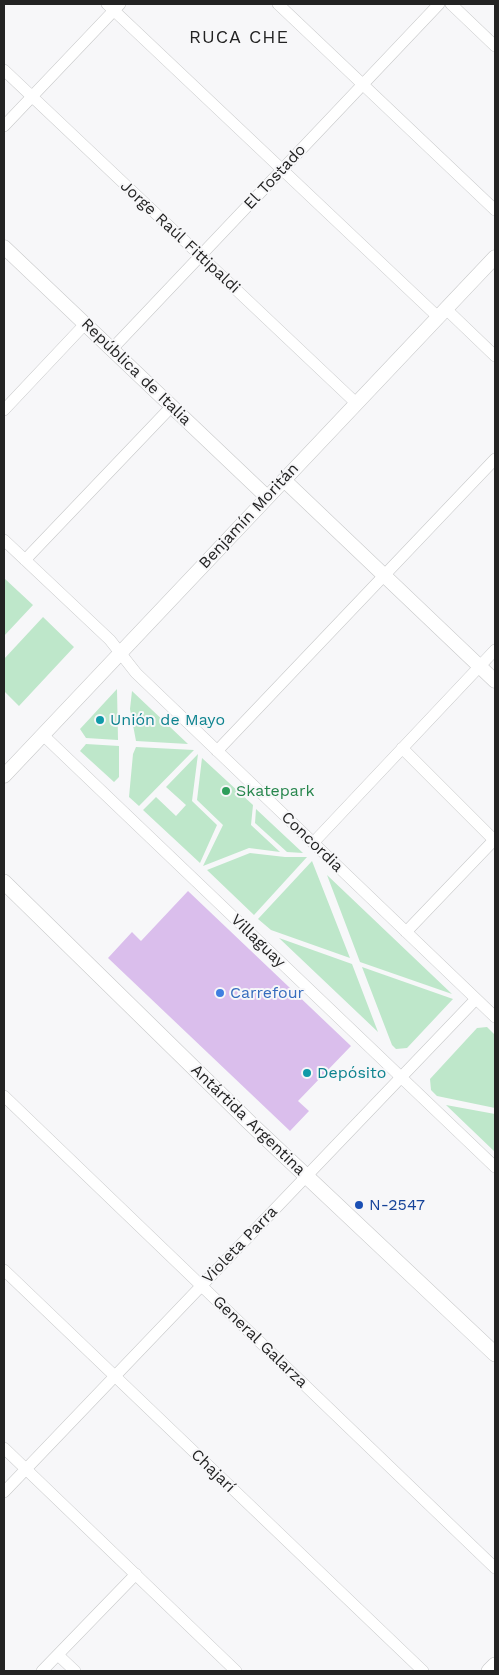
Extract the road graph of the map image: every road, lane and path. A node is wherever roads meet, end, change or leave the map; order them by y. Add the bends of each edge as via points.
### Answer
1 (278, 4) edge
2 (439, 4) edge
3 (450, 4) edge
4 (114, 6) edge
5 (495, 46) edge
6 (4, 70) edge
7 (363, 84) junction
8 (32, 96) junction
9 (4, 126) edge
10 (282, 170) junction
11 (495, 210) edge
12 (4, 247) edge
13 (200, 256) junction
14 (495, 257) edge
15 (442, 313) junction
16 (85, 324) junction
17 (112, 349) junction
18 (495, 356) edge
19 (356, 403) junction
20 (172, 406) junction
21 (4, 410) edge
22 (495, 459) edge
23 (284, 480) junction
24 (268, 497) junction
25 (4, 540) edge
26 (25, 560) junction
27 (384, 576) junction
28 (495, 650) edge
29 (120, 654) junction
30 (480, 666) junction
31 (495, 681) edge
32 (43, 735) junction
33 (402, 748) junction
34 (217, 751) junction
35 (4, 776) edge
36 (495, 840) edge
37 (313, 843) junction
38 (4, 882) edge
39 (406, 932) junction
40 (476, 999) junction
41 (495, 1017) edge
42 (401, 1077) junction
43 (4, 1096) edge
44 (495, 1167) edge
45 (306, 1176) junction
46 (4, 1270) edge
47 (202, 1286) junction
48 (495, 1354) edge
49 (115, 1376) junction
50 (4, 1448) edge
51 (26, 1469) junction
52 (4, 1492) edge
53 (495, 1568) edge
54 (136, 1574) junction
55 (58, 1655) junction
56 (495, 1665) edge
57 (42, 1671) edge
58 (75, 1671) edge
59 (236, 1671) edge
60 (423, 1671) edge
61 (489, 1671) edge

1 - 7 street
2 - 7 street, El Tostado
3 - 5 street
4 - 8 street
4 - 10 street
6 - 8 street, Jorge Raúl Fittipaldi
7 - 10 street, El Tostado
7 - 11 street
8 - 9 street
8 - 13 street, Jorge Raúl Fittipaldi
10 - 13 street, El Tostado
10 - 15 street
12 - 16 street, República de Italia
13 - 17 street, El Tostado
13 - 19 street, Jorge Raúl Fittipaldi
14 - 15 street, Benjamín Moritán
15 - 18 street
15 - 19 street, Benjamín Moritán
16 - 17 street, República de Italia
16 - 21 street
17 - 20 street, República de Italia
19 - 23 street, Benjamín Moritán
20 - 24 street, República de Italia
20 - 26 street
22 - 27 street
23 - 24 street, Benjamín Moritán
23 - 27 street
24 - 29 street, Benjamín Moritán
25 - 26 street, Concordia
26 - 29 street, Concordia
27 - 30 street
27 - 34 street
28 - 30 street
29 - 32 street, Benjamín Moritán
29 - 34 street, Concordia via 130,668
30 - 31 street
30 - 33 street
32 - 35 street, Benjamín Moritán
32 - 42 street, Villaguay
33 - 36 street
33 - 37 street
34 - 37 street, Concordia
36 - 39 street
37 - 39 street, Concordia
38 - 45 main road, Antártida Argentina
39 - 40 street, Concordia
40 - 41 street, Concordia
40 - 42 street, Violeta Parra
42 - 44 street, Villaguay
42 - 45 street, Violeta Parra
43 - 47 street, General Galarza
45 - 47 street, Violeta Parra
45 - 48 main road, Antártida Argentina
46 - 49 street, Chajarí
47 - 49 street, Violeta Parra
47 - 53 street, General Galarza
49 - 51 street, Violeta Parra
49 - 60 street, Chajarí
50 - 51 street
51 - 52 street, Violeta Parra
51 - 54 street
54 - 55 street
54 - 59 street
55 - 57 street
55 - 58 street
56 - 61 main road

